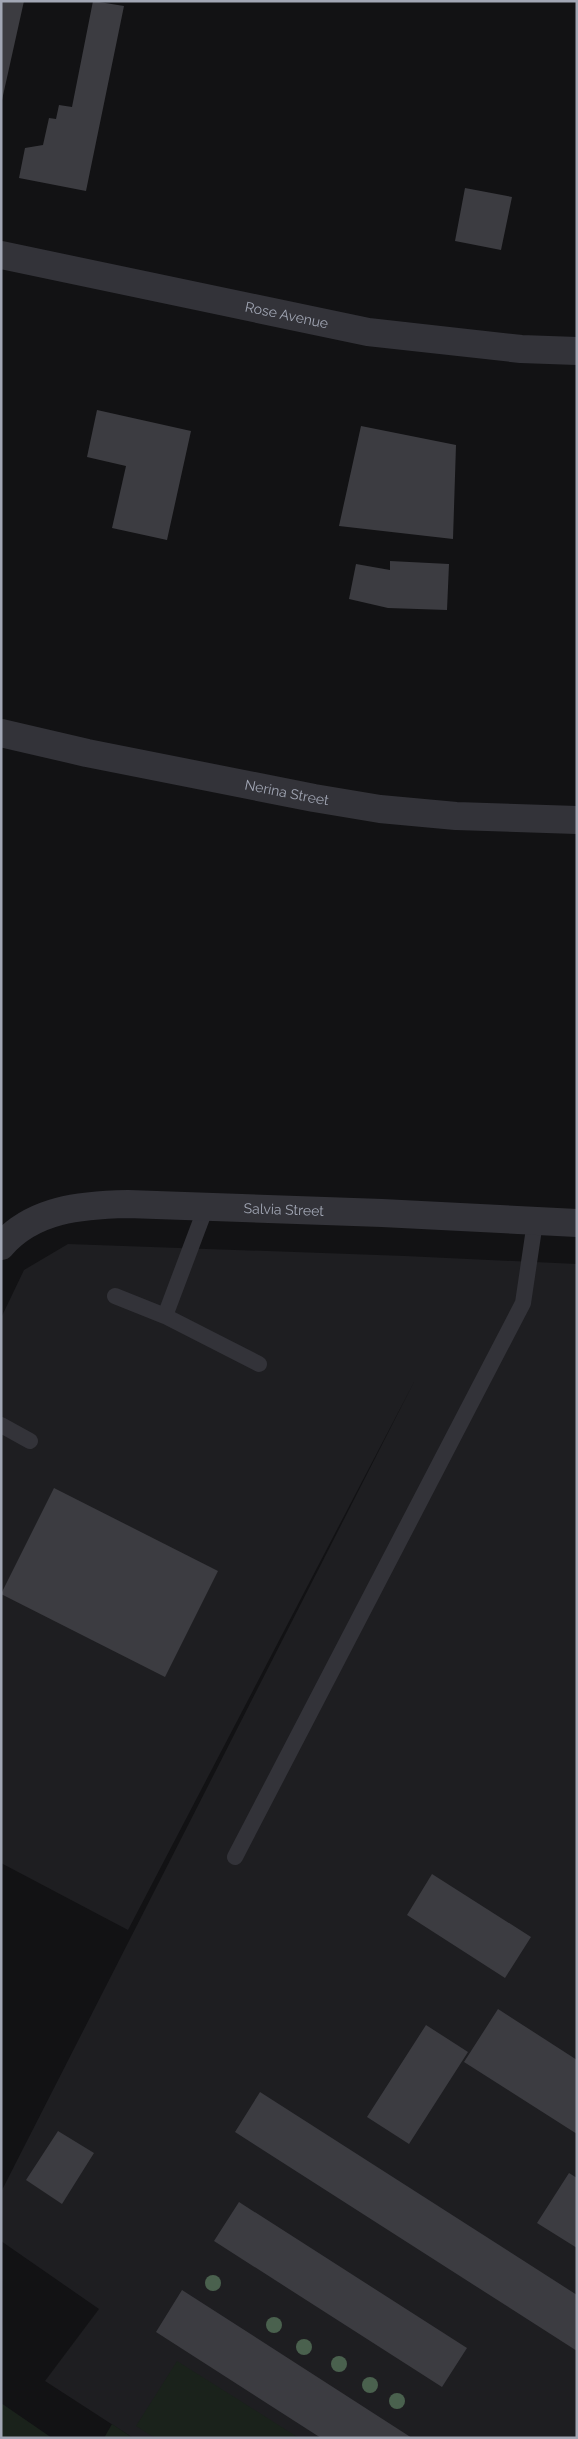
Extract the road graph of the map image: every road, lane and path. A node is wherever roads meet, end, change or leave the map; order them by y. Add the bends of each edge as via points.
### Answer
1 (1, 255) edge
2 (577, 351) edge
3 (1, 733) edge
4 (577, 820) edge
5 (206, 1207) junction
6 (535, 1222) junction
7 (577, 1223) edge
8 (1, 1246) edge
9 (115, 1296) dead end
10 (165, 1316) junction
11 (259, 1364) dead end
12 (1, 1426) edge
13 (30, 1441) dead end
14 (236, 1857) dead end

1 - 2 street, Rose Avenue via 368,332 520,349
3 - 4 street, Nerina Street via 87,753 380,809 456,816
5 - 6 street, Salvia Street
5 - 8 street, Salvia Street via 91,1204 29,1222
5 - 10 lane
6 - 7 street, Salvia Street
6 - 14 lane via 523,1302
9 - 10 lane
10 - 11 lane
12 - 13 lane

